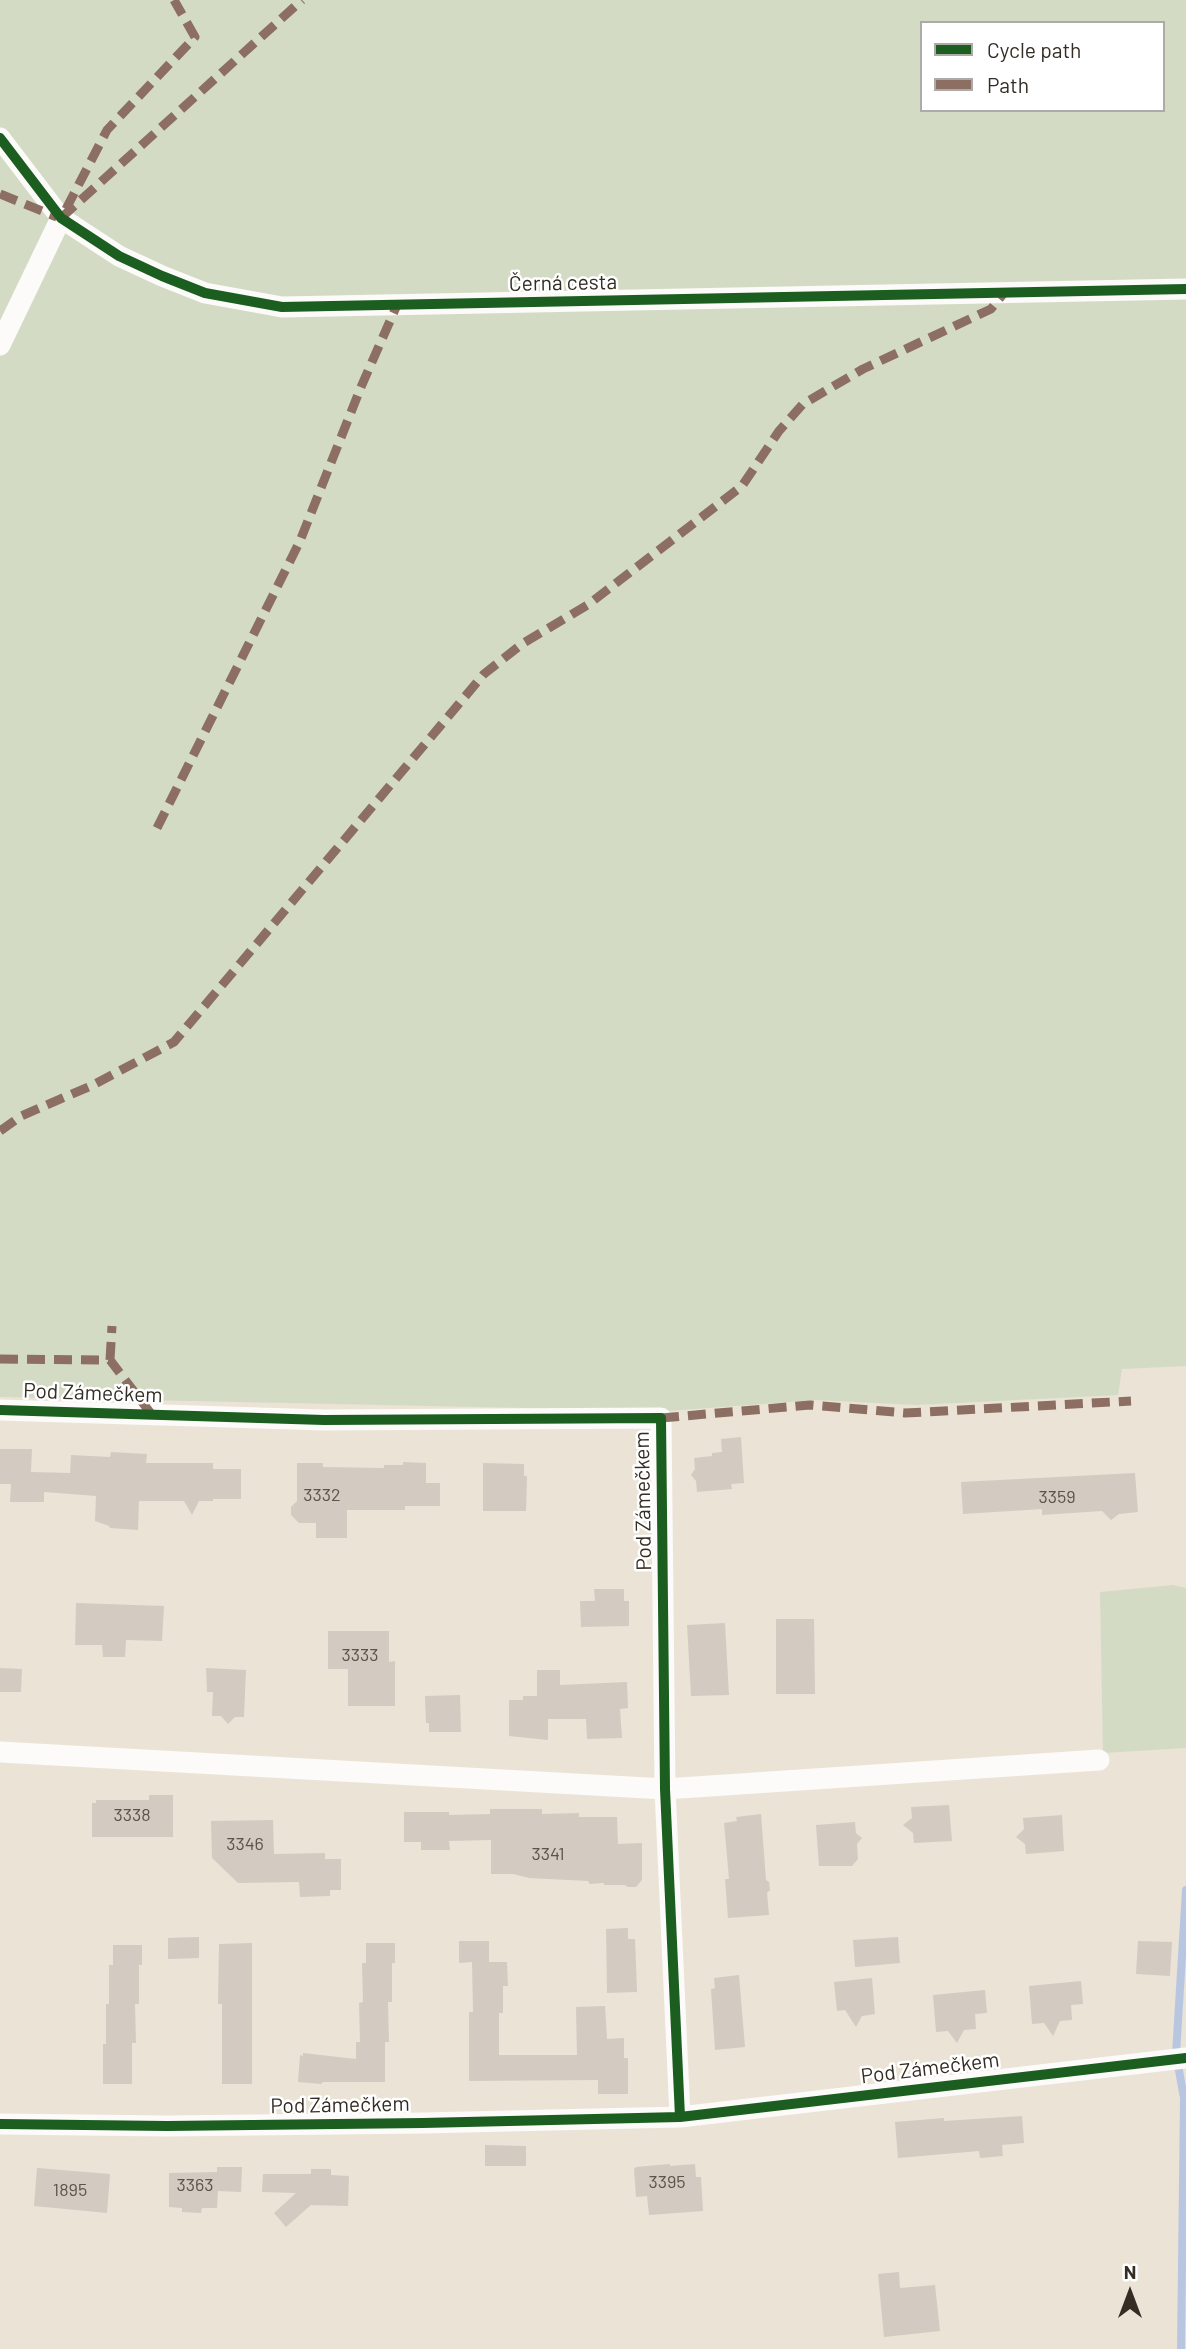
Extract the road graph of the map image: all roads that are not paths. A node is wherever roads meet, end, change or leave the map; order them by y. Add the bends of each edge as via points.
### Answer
1 (0, 138) edge
2 (61, 218) junction
3 (1186, 289) edge
4 (0, 345) edge
5 (0, 1410) edge
6 (0, 1752) edge
7 (1099, 1760) dead end
8 (665, 1788) junction
9 (1180, 2058) edge
10 (680, 2117) junction
11 (0, 2124) edge

1 - 2 street, Černá cesta
2 - 3 street, Černá cesta via 119,256 162,276 205,293 282,307
2 - 4 street
5 - 8 street, Pod Zámečkem via 324,1420 661,1418
6 - 8 street
7 - 8 street
8 - 10 street, Pod Zámečkem
9 - 10 street, Pod Zámečkem
10 - 11 street, Pod Zámečkem via 167,2126

